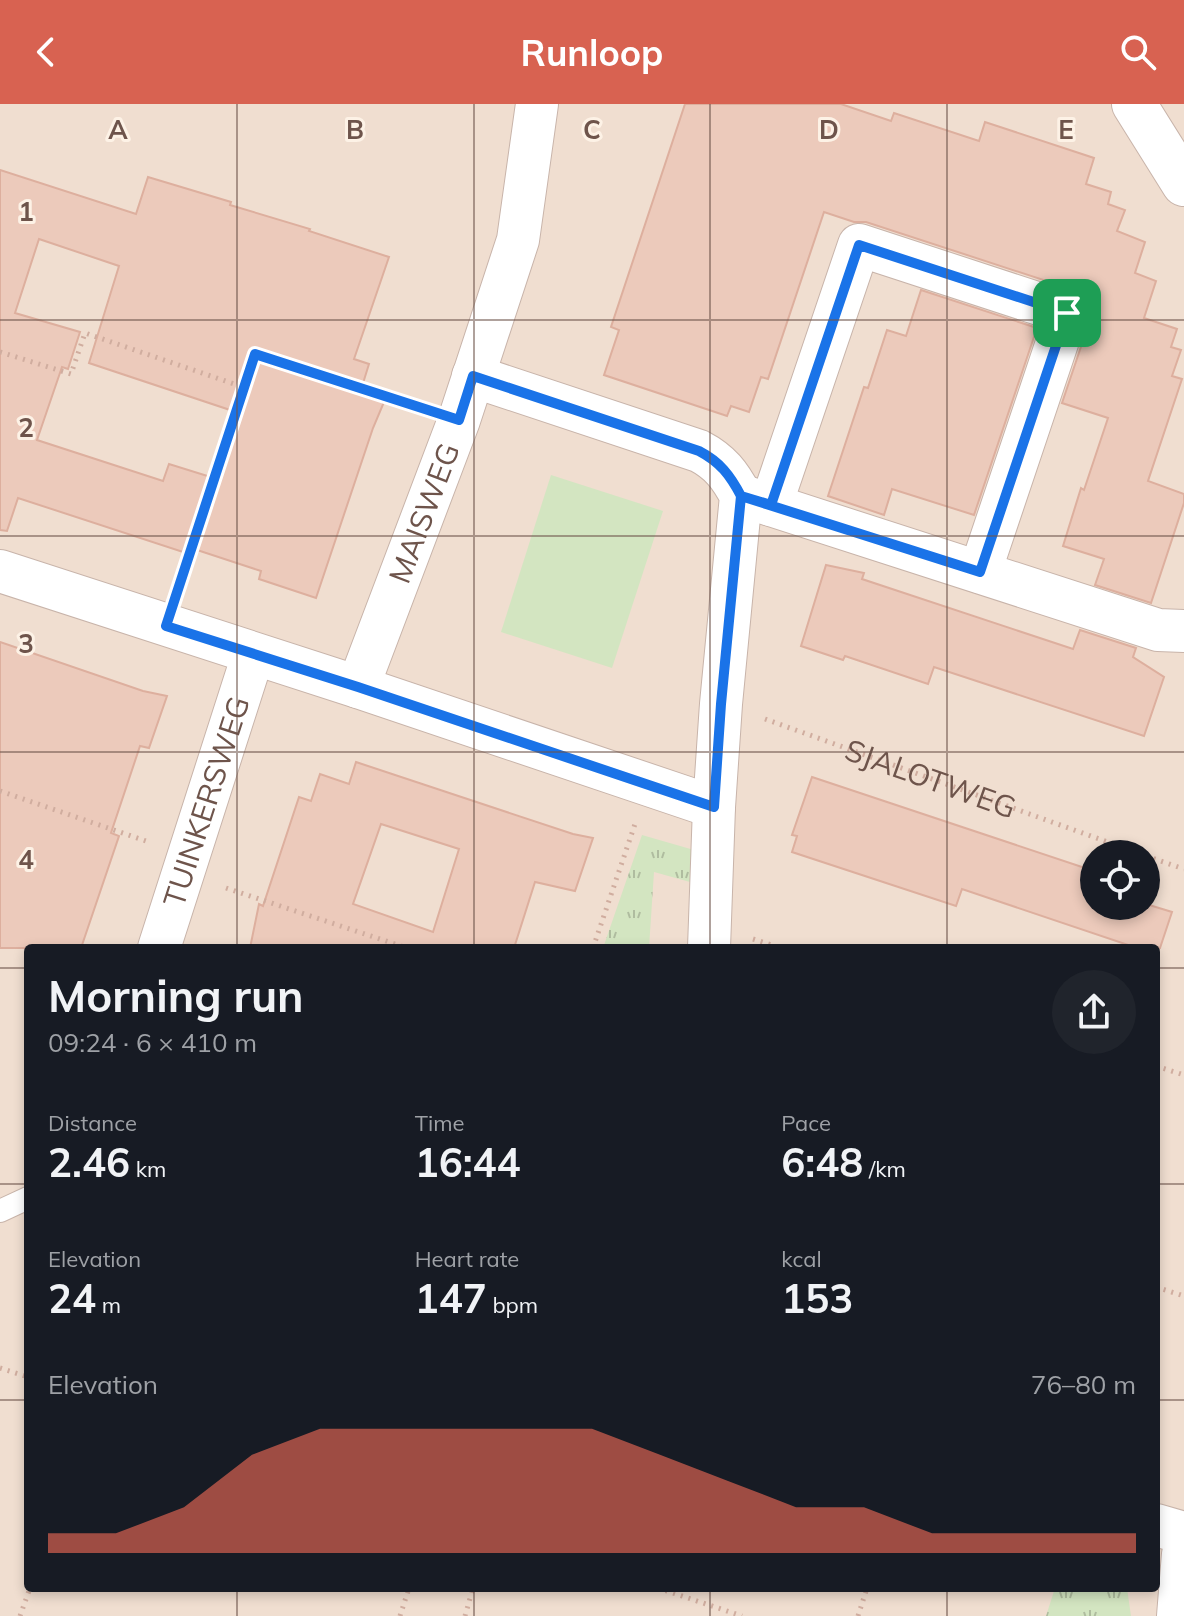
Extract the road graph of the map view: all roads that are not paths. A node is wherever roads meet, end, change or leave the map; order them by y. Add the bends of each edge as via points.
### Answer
1 (537, 104) edge
2 (1134, 104) edge
3 (1184, 184) edge
4 (473, 376) junction
5 (756, 500) junction
6 (0, 571) edge
7 (980, 572) junction
8 (1184, 631) edge
9 (253, 655) junction
10 (358, 687) junction
11 (714, 807) junction
12 (160, 944) edge
13 (709, 944) edge
14 (24, 1200) edge
15 (0, 1211) edge
16 (1160, 1526) edge
17 (1184, 1533) edge
18 (1184, 1554) edge
19 (1179, 1616) edge

1 - 4 street, MAISWEG via 518,240
2 - 3 street
4 - 5 street via 699,451 715,459
4 - 10 street, MAISWEG
5 - 7 street
5 - 7 street via 859,245 1067,313
5 - 11 street via 721,704
6 - 9 street
7 - 8 street via 1158,630
9 - 10 street
9 - 12 street, TUINKERSWEG
10 - 11 street
11 - 13 street
14 - 15 lane
16 - 17 street
18 - 19 street

